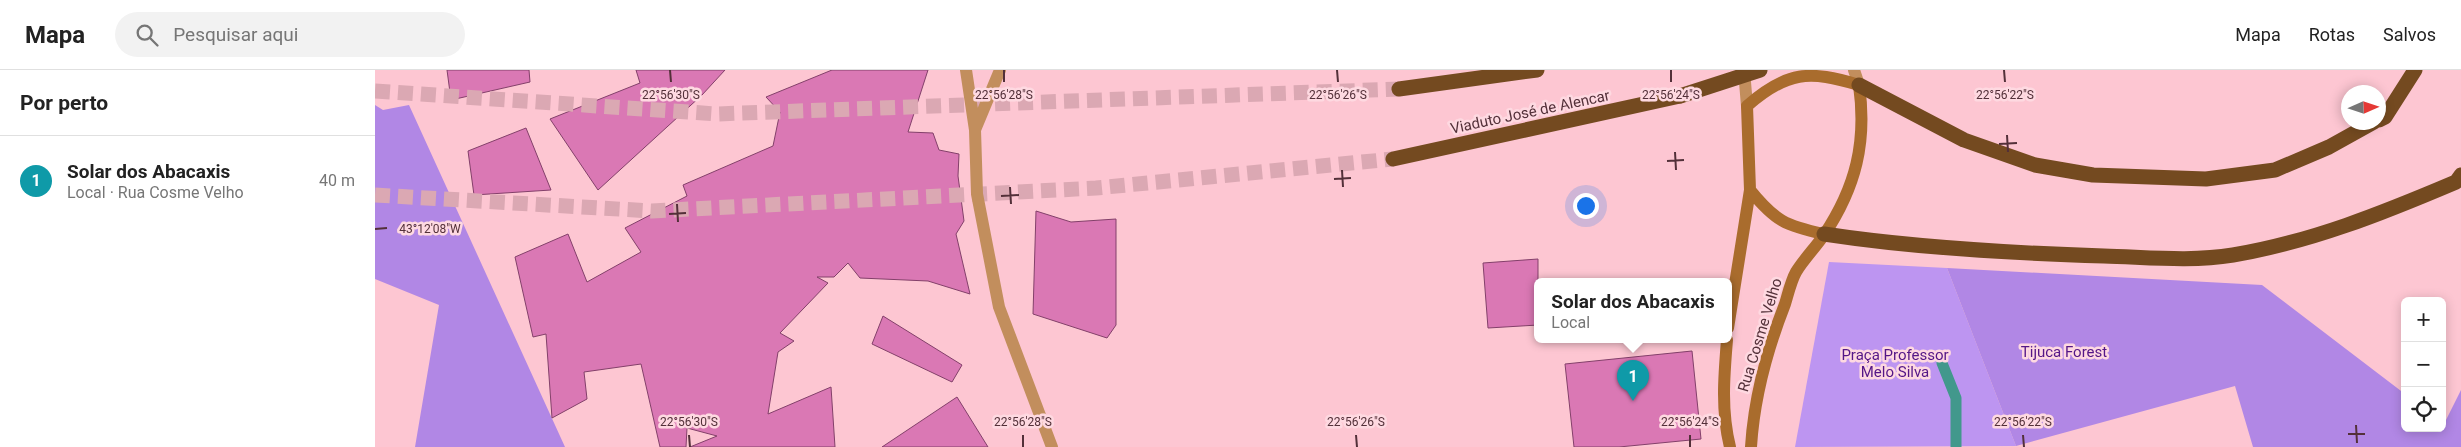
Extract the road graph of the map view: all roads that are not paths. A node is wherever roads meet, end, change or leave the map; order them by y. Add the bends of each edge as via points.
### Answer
1 (966, 70) edge
2 (1000, 70) edge
3 (1537, 70) edge
4 (1744, 70) edge
5 (1760, 70) edge
6 (1854, 70) edge
7 (2415, 70) edge
8 (1859, 85) junction
9 (1399, 89) tunnel mouth
10 (1747, 106) junction
11 (2386, 115) edge
12 (975, 130) junction
13 (2360, 130) edge
14 (1393, 159) tunnel mouth
15 (2461, 175) edge
16 (1750, 190) junction
17 (1824, 234) junction
18 (1732, 303) edge
19 (1727, 343) edge
20 (1052, 447) edge
21 (1729, 447) edge
22 (1751, 447) edge

1 - 12 street
2 - 12 street
3 - 9 highway
4 - 10 street
5 - 14 highway, Viaduto José de Alencar, bridge via 1680,96
6 - 8 street, Rua Cosme Velho
7 - 11 highway
8 - 10 main road via 1833,75 1809,73 1788,78 1768,88
8 - 13 highway via 1963,140 2035,165 2093,175 2206,179 2275,170
8 - 17 main road, Rua Cosme Velho via 1862,112 1858,164 1844,199
10 - 16 main road
12 - 20 street via 977,194 999,307
15 - 17 highway via 2455,182 2365,220 2298,241 2231,255 2179,258 2049,254 1870,241
16 - 17 main road via 1780,221
16 - 18 main road
17 - 22 main road, Rua Cosme Velho via 1796,272 1774,332 1753,411
19 - 21 main road, Rua Cosme Velho via 1723,390

